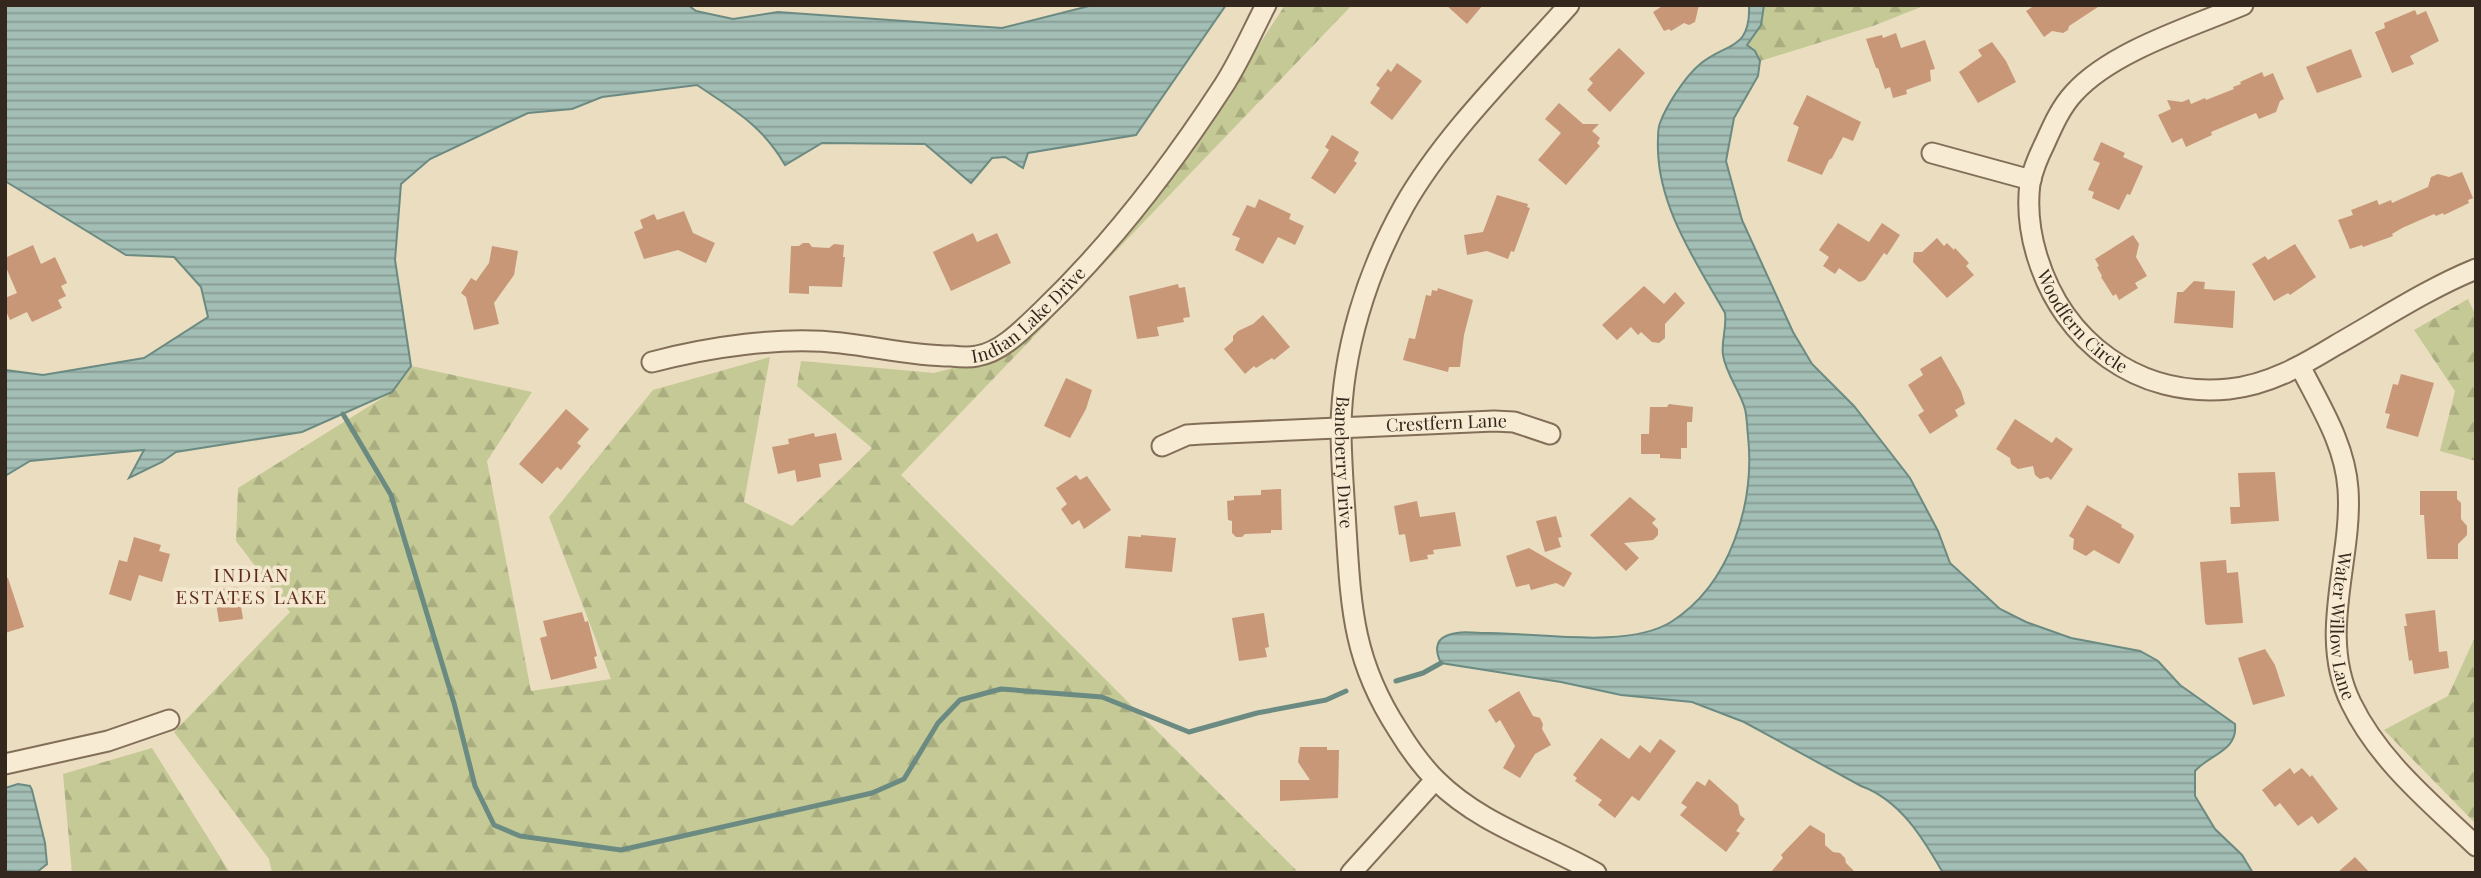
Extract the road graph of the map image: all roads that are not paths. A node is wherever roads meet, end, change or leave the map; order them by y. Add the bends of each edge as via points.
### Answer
1 (1266, 5) edge
2 (1569, 5) edge
3 (2243, 5) edge
4 (1932, 153) dead end
5 (2031, 180) junction
6 (2476, 269) edge
7 (652, 362) dead end
8 (2300, 366) junction
9 (1341, 427) junction
10 (1550, 434) dead end
11 (1162, 446) dead end
12 (169, 720) dead end
13 (5, 764) edge
14 (1435, 779) junction
15 (2476, 846) edge
16 (1352, 873) edge
17 (1596, 873) edge

1 - 7 street, Indian Lake Drive via 1226,83 1107,244 1033,320 999,347 976,357 928,356 798,341 721,347
2 - 9 street, Baneberry Drive via 1466,121 1405,205 1373,274 1355,328
3 - 5 street, Woodfern Circle via 2126,55 2088,80 2056,117
4 - 5 street
5 - 8 street, Woodfern Circle via 2031,232 2050,291 2072,326 2098,351 2147,379 2212,390 2260,383
6 - 8 street, Woodfern Circle
8 - 15 street, Water Willow Lane via 2333,429 2346,472 2348,511 2336,601 2344,685 2374,742
9 - 10 street, Crestfern Lane via 1494,421
9 - 11 street, Crestfern Lane via 1187,435
9 - 14 street, Baneberry Drive via 1348,566 1359,649 1387,713
12 - 13 street via 108,741
14 - 16 street
14 - 17 street, Baneberry Drive via 1457,799 1511,832

